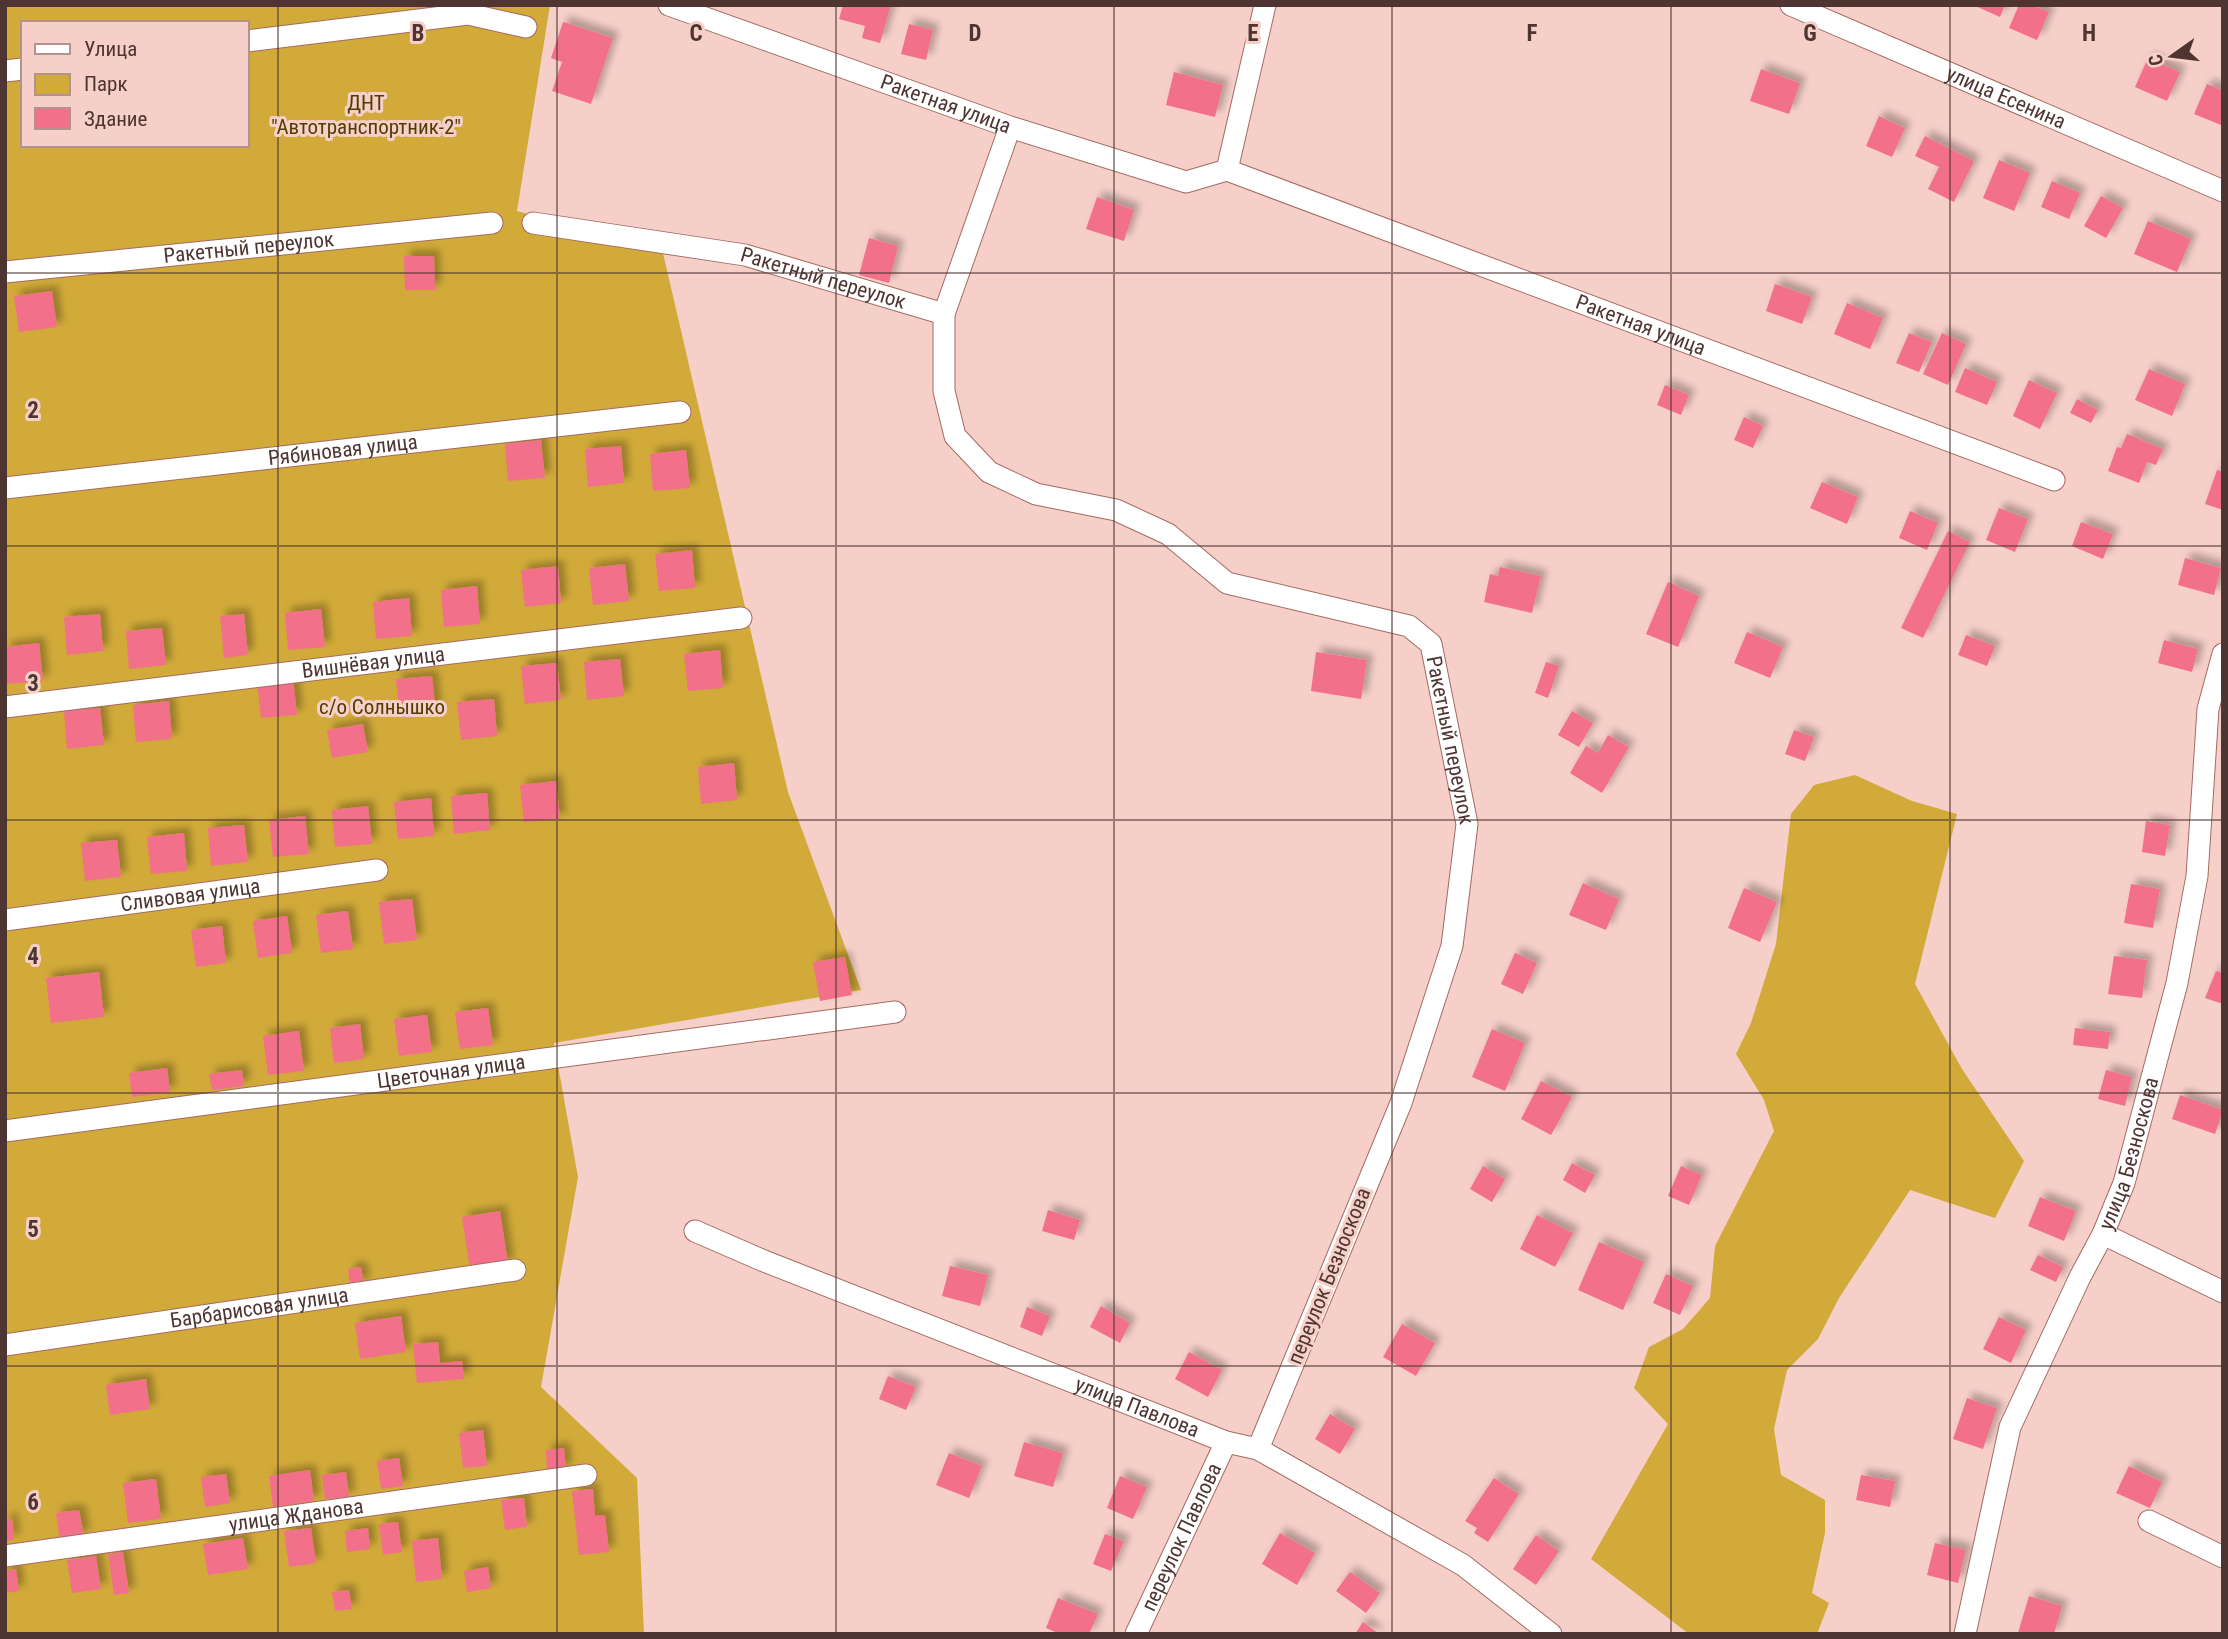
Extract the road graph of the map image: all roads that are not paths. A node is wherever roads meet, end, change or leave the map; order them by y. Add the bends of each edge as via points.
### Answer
1 (669, 5) edge
2 (1265, 5) edge
3 (1791, 5) edge
4 (1836, 13) edge
5 (526, 27) dead end
6 (248, 41) edge
7 (1010, 127) junction
8 (1227, 170) junction
9 (2223, 191) edge
10 (492, 223) dead end
11 (533, 223) dead end
12 (5, 272) edge
13 (944, 314) junction
14 (680, 412) dead end
15 (2054, 480) dead end
16 (5, 488) edge
17 (741, 618) dead end
18 (2223, 654) edge
19 (5, 707) edge
20 (377, 870) dead end
21 (5, 920) edge
22 (895, 1012) dead end
23 (1401, 1103) joint
24 (5, 1131) edge
25 (695, 1231) dead end
26 (2103, 1234) junction
27 (515, 1269) dead end
28 (2223, 1292) edge
29 (5, 1345) edge
30 (1226, 1442) junction
31 (1258, 1448) junction
32 (586, 1475) dead end
33 (2150, 1521) dead end
34 (5, 1556) edge
35 (2223, 1557) edge
36 (1136, 1634) edge
37 (1551, 1634) edge
38 (1965, 1634) edge

1 - 7 street, Ракетная улица
2 - 8 street
3 - 4 street, улица Есенина
4 - 9 street, улица Есенина
5 - 6 street via 468,14
7 - 8 street, Ракетная улица via 1186,182
7 - 13 street, Ракетный переулок
8 - 15 street, Ракетная улица
10 - 12 street, Ракетный переулок
11 - 13 street, Ракетный переулок via 745,255
13 - 23 street, Ракетный переулок via 944,390 955,436 989,472 1036,494 1116,510 1168,534 1227,583 1409,626 1431,644 1467,824 1452,946
14 - 16 street, Рябиновая улица
17 - 19 street, Вишнёвая улица
18 - 26 street, улица Безноскова via 2208,709 2197,876 2177,983 2124,1183
20 - 21 street, Сливовая улица
22 - 24 street, Цветочная улица
23 - 31 street, переулок Безноскова
25 - 30 street, улица Павлова
26 - 28 street
26 - 38 street, улица Безноскова via 2010,1427
27 - 29 street, Барбарисовая улица
30 - 31 street, улица Павлова
30 - 36 street, переулок Павлова
31 - 37 street, улица Павлова via 1462,1565
32 - 34 street, улица Жданова
33 - 35 street

